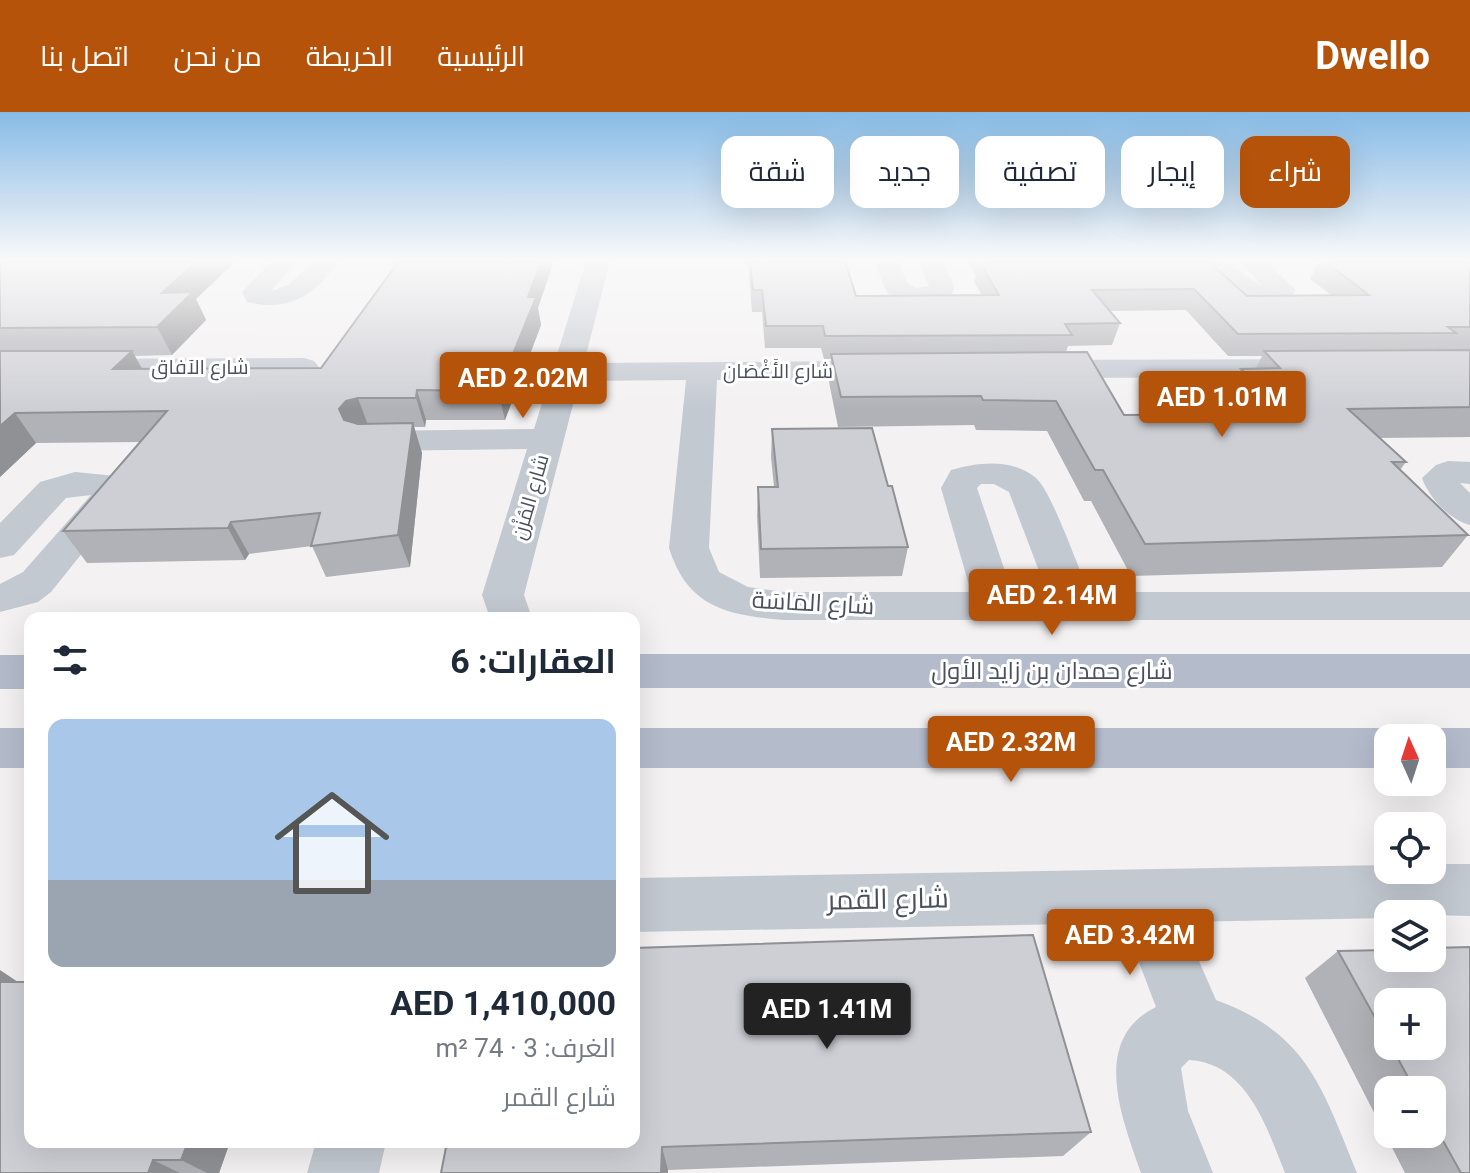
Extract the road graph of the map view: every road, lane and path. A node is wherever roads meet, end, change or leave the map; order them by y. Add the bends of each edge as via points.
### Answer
1 (584, 311) edge
2 (304, 367) edge
3 (0, 368) edge
4 (1342, 368) edge
5 (1006, 369) edge
6 (910, 370) edge
7 (702, 371) junction
8 (566, 372) junction
9 (547, 439) junction
10 (370, 441) edge
11 (1470, 473) edge
12 (1470, 514) edge
13 (0, 546) edge
14 (0, 598) edge
15 (996, 606) junction
16 (1074, 606) junction
17 (1470, 606) edge
18 (496, 610) edge
19 (640, 671) edge
20 (1470, 671) edge
21 (0, 672) edge
22 (24, 672) edge
23 (0, 748) edge
24 (24, 748) edge
25 (640, 748) edge
26 (1374, 748) edge
27 (1446, 748) edge
28 (1470, 748) edge
29 (1470, 890) edge
30 (1141, 894) junction
31 (640, 905) edge
32 (1196, 1028) junction
33 (349, 1148) edge
34 (343, 1173) edge
35 (1177, 1173) edge
36 (1321, 1173) edge

1 - 8 street, شارع المُزْن
2 - 3 street, شارع الآفاق
4 - 5 street
6 - 7 street, شارع الأَغْصَان
7 - 8 street, شارع الأَغْصَان
7 - 15 street, شارع المَاسَة via 689,548 697,571 715,589 747,603 784,606
8 - 9 street, شارع المُزْن
9 - 10 street
9 - 18 street, شارع المُزْن
11 - 12 street via 1448,472 1440,478
13 - 14 street via 53,490 75,483 113,485 114,491 37,582
15 - 16 street, شارع المَاسَة
15 - 16 street via 959,488 964,478 977,473 995,472 1025,487
16 - 17 street, شارع المَاسَة
19 - 20 main road, شارع حمدان بن زايد الأول
21 - 22 main road
23 - 24 main road
25 - 26 main road
27 - 28 main road
29 - 30 street, شارع القمر
30 - 31 street, شارع القمر
30 - 32 street
32 - 35 street via 1172,1031 1154,1048 1148,1070 1150,1094
32 - 36 street via 1224,1034 1271,1071
33 - 34 street

